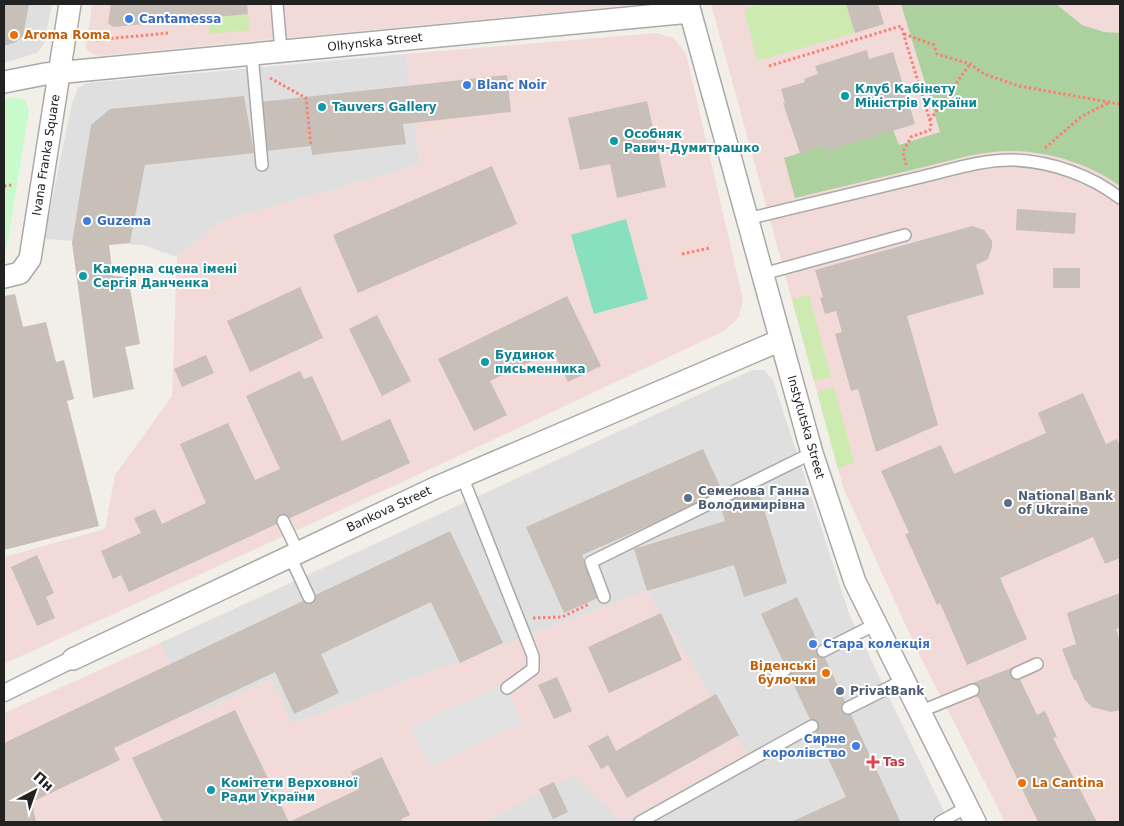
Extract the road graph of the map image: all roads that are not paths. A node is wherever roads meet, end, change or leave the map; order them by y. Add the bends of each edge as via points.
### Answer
1 (70, 4) edge
2 (277, 4) edge
3 (689, 8) edge
4 (281, 51) junction
5 (252, 54) junction
6 (59, 73) junction
7 (4, 82) edge
8 (262, 165) dead end
9 (1120, 198) edge
10 (747, 219) junction
11 (905, 235) dead end
12 (763, 274) junction
13 (4, 278) edge
14 (781, 340) junction
15 (812, 453) junction
16 (462, 476) junction
17 (283, 520) dead end
18 (294, 554) junction
19 (309, 597) dead end
20 (604, 597) road end
21 (876, 624) junction
22 (823, 652) dead end
23 (73, 659) joint
24 (1037, 664) dead end
25 (1017, 673) dead end
26 (904, 680) junction
27 (507, 688) dead end
28 (973, 690) dead end
29 (4, 692) edge
30 (848, 708) dead end
31 (919, 712) junction
32 (812, 726) dead end
33 (971, 815) edge
34 (640, 822) edge
35 (940, 822) edge

1 - 6 street, Ivana Franka Square
2 - 4 lane
3 - 4 street, Olhynska Street
3 - 10 street, Instytutska Street
4 - 5 street, Olhynska Street
5 - 6 street, Olhynska Street
5 - 8 lane
6 - 7 street
6 - 13 street, Ivana Franka Square via 30,259 20,273
9 - 10 lane via 1081,175 1034,162 993,162
10 - 12 street, Instytutska Street
11 - 12 lane
12 - 14 street, Instytutska Street
14 - 15 street, Instytutska Street
14 - 16 street, Bankova Street
15 - 20 lane via 591,562
15 - 21 street, Instytutska Street via 855,582
16 - 18 street, Bankova Street
16 - 27 lane via 532,656 533,669
17 - 18 lane
18 - 19 lane
18 - 23 street, Bankova Street
21 - 22 lane
21 - 26 street, Instytutska Street
23 - 29 street, Bankova Street
24 - 25 lane
26 - 30 lane
26 - 31 street, Instytutska Street
28 - 31 lane
31 - 33 street, Instytutska Street
32 - 34 lane
33 - 35 lane

